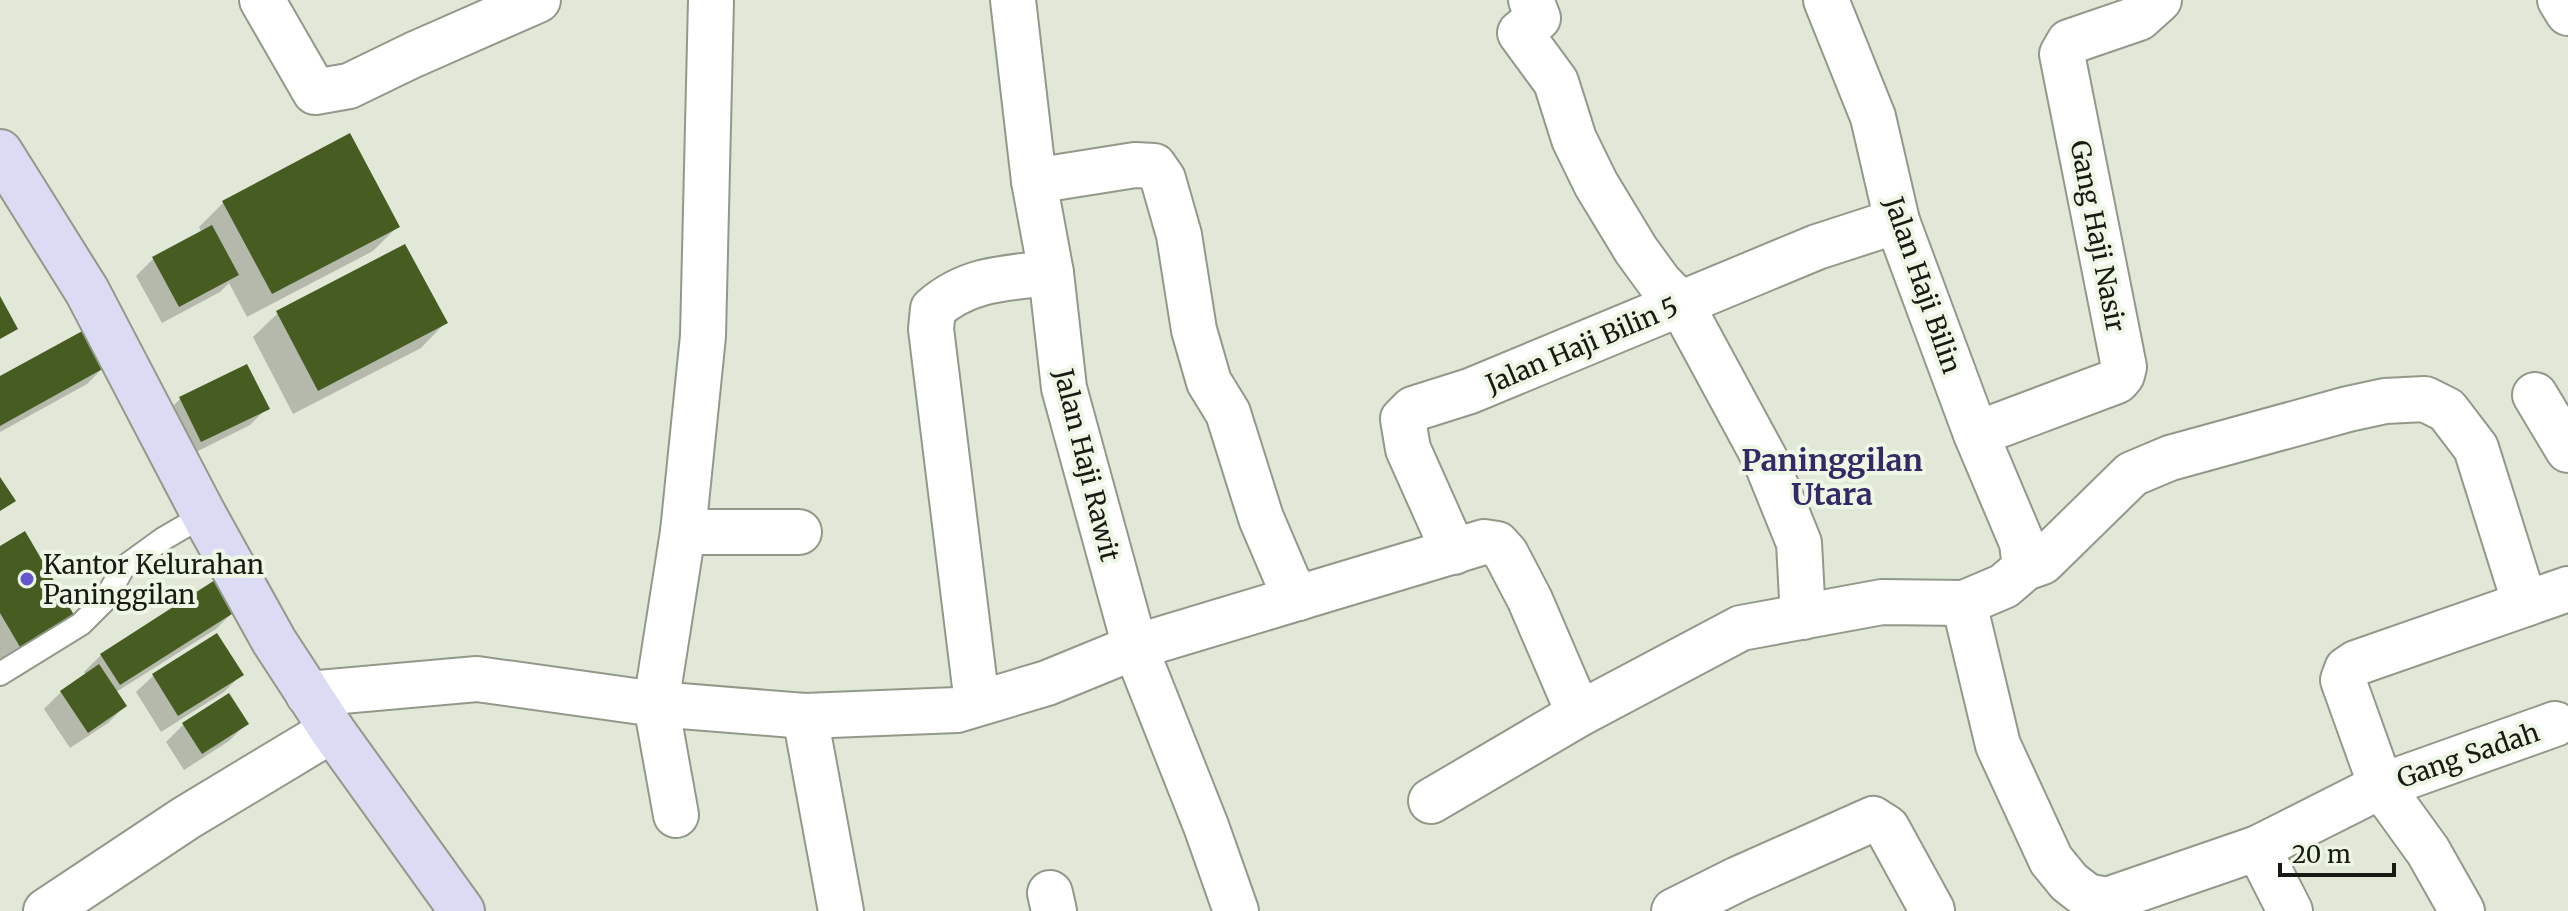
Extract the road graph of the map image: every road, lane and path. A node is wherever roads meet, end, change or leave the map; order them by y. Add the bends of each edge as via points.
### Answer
1 (262, 0) edge
2 (538, 0) edge
3 (711, 0) edge
4 (1013, 0) edge
5 (1531, 0) edge
6 (1826, 0) edge
7 (2159, 0) edge
8 (2560, 0) edge
9 (2568, 13) edge
10 (0, 152) edge
11 (1034, 181) junction
12 (1897, 221) junction
13 (1051, 273) junction
14 (1681, 304) junction
15 (2535, 395) dead end
16 (1976, 434) junction
17 (2568, 450) edge
18 (204, 515) junction
19 (683, 532) junction
20 (799, 532) dead end
21 (1454, 552) junction
22 (2025, 568) junction
23 (2568, 589) edge
24 (1299, 598) junction
25 (1964, 603) junction
26 (2525, 604) junction
27 (1803, 617) junction
28 (1135, 647) junction
29 (0, 674) edge
30 (308, 694) junction
31 (977, 703) junction
32 (656, 704) junction
33 (1579, 714) junction
34 (805, 716) junction
35 (2555, 724) dead end
36 (332, 730) junction
37 (2381, 786) junction
38 (1431, 801) dead end
39 (676, 815) dead end
40 (2258, 848) junction
41 (1932, 910) edge
42 (46, 911) edge
43 (462, 911) edge
44 (841, 911) edge
45 (1236, 911) edge
46 (1674, 911) edge
47 (2290, 911) edge
48 (2462, 911) edge

1 - 2 street via 315,92 349,86
3 - 19 street via 703,336
4 - 11 street, Jalan Haji Rawit
5 - 14 street via 1538,18 1520,33 1556,82 1574,139 1596,184 1636,250
6 - 12 street, Jalan Haji Bilin via 1873,117
7 - 16 street, Gang Haji Nasir via 2139,18 2069,42 2062,54 2122,375
8 - 9 street
10 - 18 main road via 87,291
11 - 13 street, Jalan Haji Rawit
11 - 24 street via 1135,165 1154,166 1163,179 1209,382 1228,413 1261,518
12 - 14 street, Jalan Haji Bilin 5 via 1817,247
12 - 16 street, Jalan Haji Bilin
13 - 28 street, Jalan Haji Rawit via 1064,388
13 - 31 street via 981,281 933,309 931,329
14 - 21 street, Jalan Haji Bilin 5 via 1470,391 1413,409 1403,419 1408,449
14 - 27 street via 1765,459 1799,543
15 - 17 street
16 - 22 street, Jalan Haji Bilin via 2022,543
18 - 29 lane via 123,568 105,600 81,624
18 - 30 main road
19 - 20 street
19 - 32 street
21 - 24 street
21 - 33 street via 1484,542 1497,544 1506,554
22 - 25 street via 2004,586
22 - 26 street via 2053,553 2132,474 2170,458 2348,409 2425,399 2447,410 2476,448
23 - 26 street
24 - 28 street
25 - 27 street via 1882,602
25 - 40 street, Gang Sadah via 1998,745 2051,860 2069,882 2087,896 2107,900
26 - 37 street via 2347,669 2343,680
27 - 33 street via 1741,628
28 - 31 street via 1047,683
28 - 45 street, Jalan Haji Rawit
30 - 32 street via 477,679
30 - 36 main road
31 - 34 street via 957,710
32 - 34 street
32 - 39 street
33 - 38 street
34 - 44 street
35 - 37 street, Gang Sadah
36 - 42 street
36 - 43 main road
37 - 40 street, Gang Sadah
37 - 48 street via 2428,851
40 - 47 street
41 - 46 street via 1887,828 1873,819

